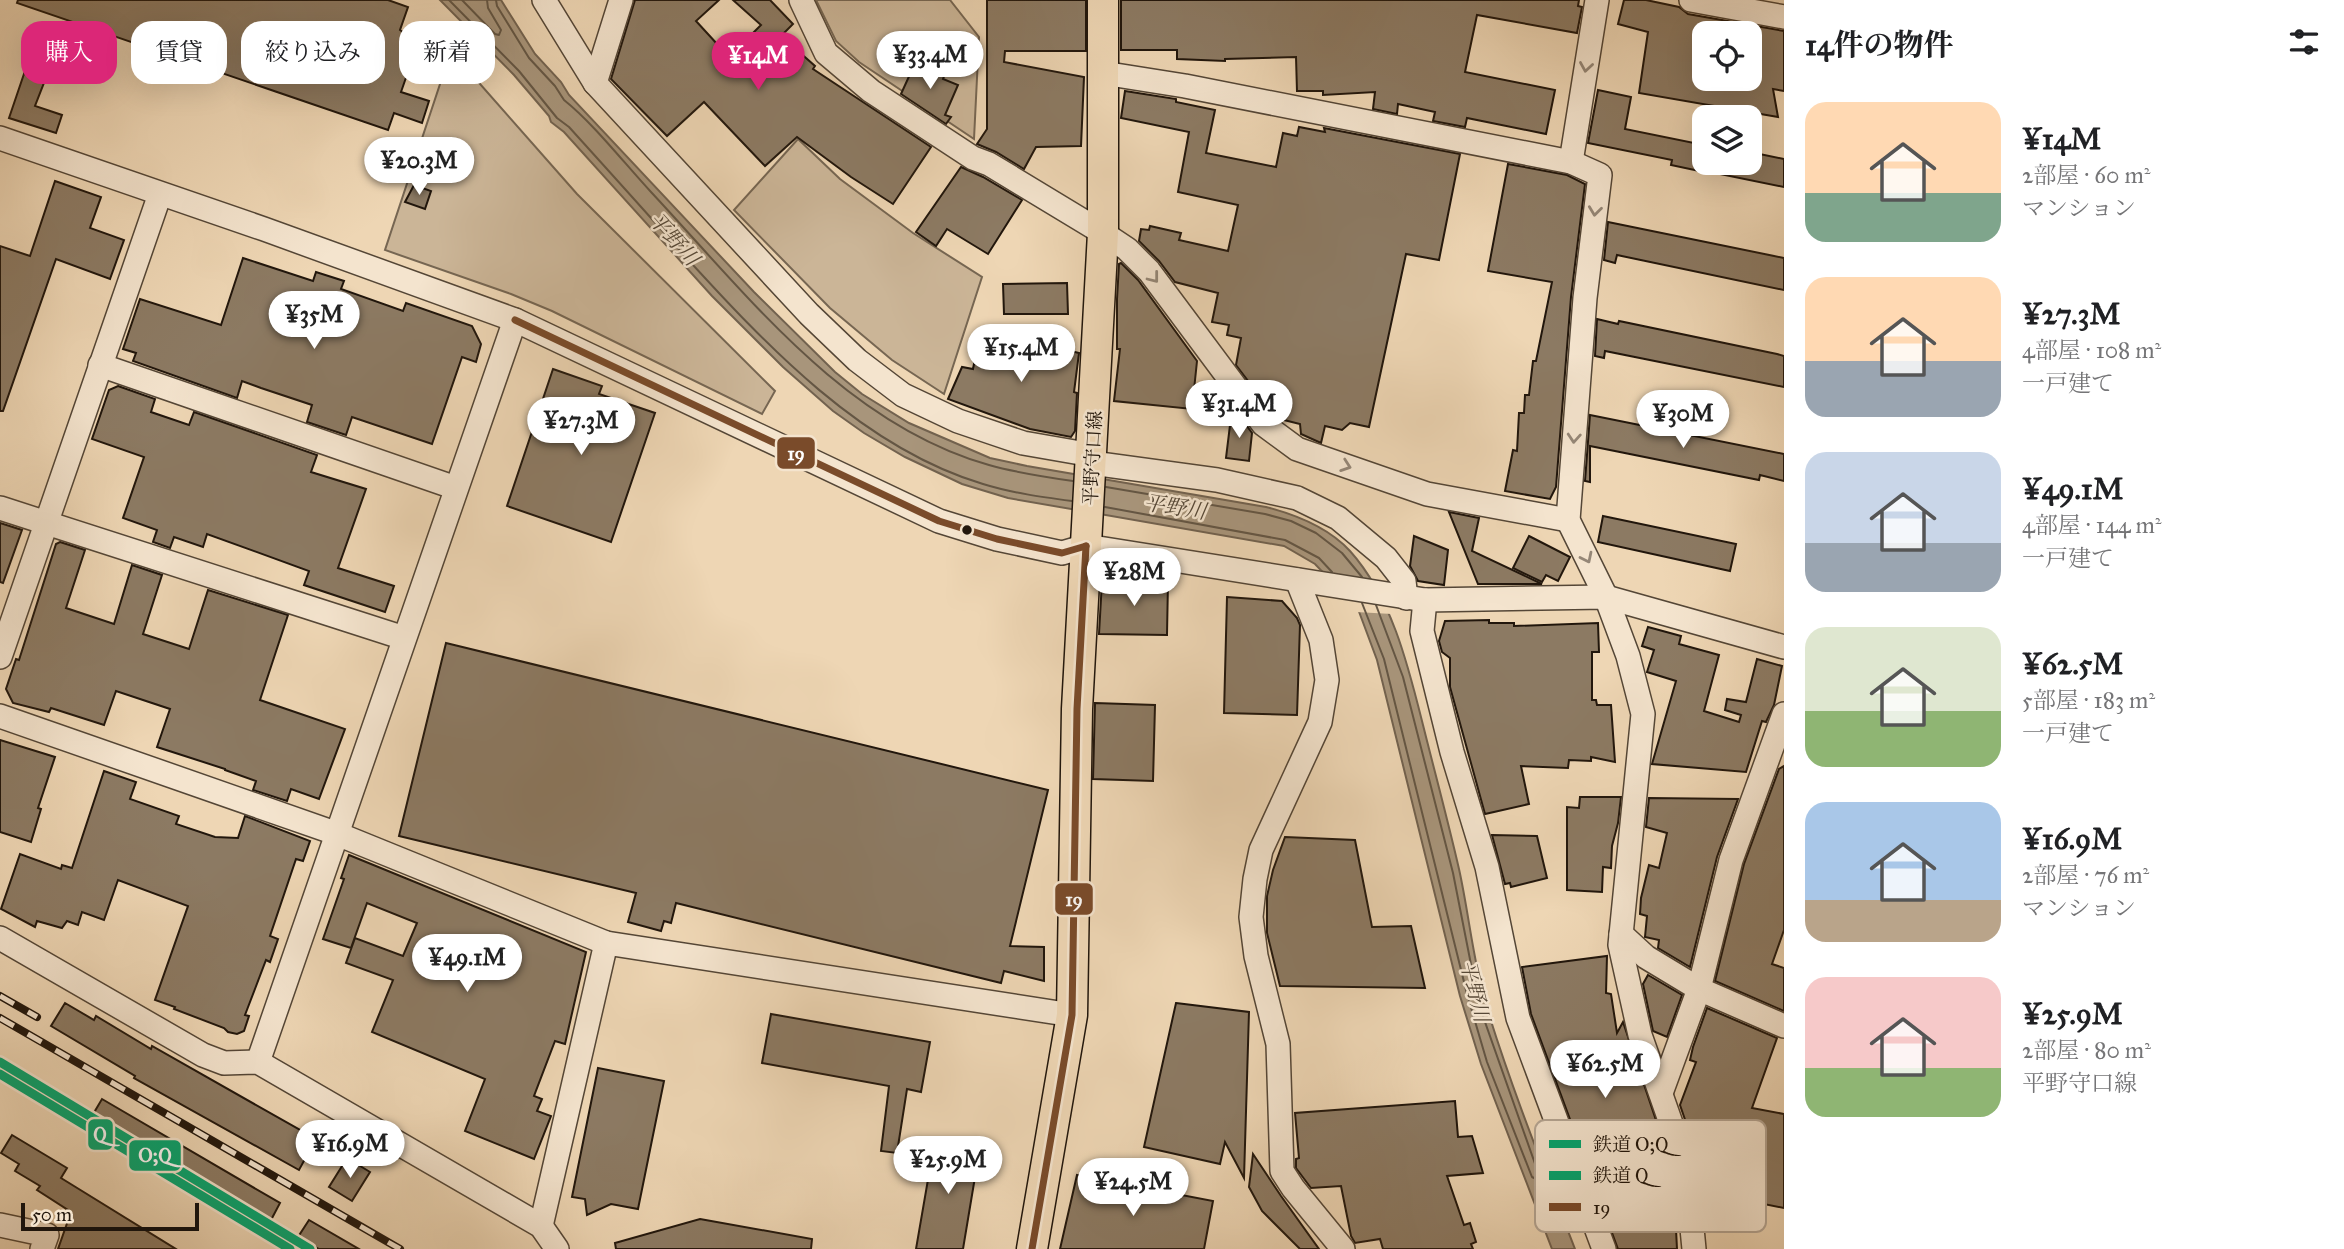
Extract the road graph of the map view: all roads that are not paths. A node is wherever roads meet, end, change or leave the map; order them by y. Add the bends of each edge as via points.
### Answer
1 (544, 0) edge
2 (621, 0) edge
3 (801, 0) edge
4 (1103, 0) edge
5 (1597, 0) edge
6 (1691, 0) edge
7 (1784, 17) edge
8 (1103, 73) junction
9 (595, 83) junction
10 (0, 138) edge
11 (1571, 162) junction
12 (160, 194) junction
13 (1103, 233) junction
14 (515, 320) junction
15 (100, 365) junction
16 (1092, 463) junction
17 (456, 488) junction
18 (0, 508) edge
19 (1568, 520) junction
20 (45, 524) junction
21 (1087, 536) junction
22 (1296, 586) junction
23 (1606, 597) junction
24 (1410, 598) junction
25 (404, 638) junction
26 (1784, 647) edge
27 (0, 657) edge
28 (1784, 714) edge
29 (0, 716) edge
30 (335, 833) junction
31 (1621, 934) junction
32 (0, 938) edge
33 (606, 943) junction
34 (1699, 989) junction
35 (1072, 1015) junction
36 (1784, 1026) edge
37 (258, 1062) junction
38 (1661, 1093) junction
39 (1556, 1120) edge
40 (1670, 1120) edge
41 (0, 1225) edge
42 (541, 1226) junction
43 (1598, 1232) edge
44 (42, 1249) edge
45 (557, 1249) edge
46 (1032, 1249) edge
47 (1343, 1249) edge
48 (1604, 1249) edge

1 - 9 street
2 - 9 street
3 - 13 street via 826,53 871,91 973,158
4 - 8 main road, 平野守口線
5 -> 11 street
6 - 7 street
8 - 11 street
8 - 13 main road, 平野守口線
9 - 16 street via 857,360 903,395 958,421
10 - 12 street
11 -> 19 street via 1600,174 1585,298
12 - 14 street
12 - 15 street
13 - 16 main road, 平野守口線
13 -> 19 street via 1149,271 1263,424 1297,449 1427,494
14 - 17 street
14 - 21 street via 939,521 1062,554
15 - 17 street
15 - 20 street
16 - 21 main road, 平野守口線
16 - 24 street via 1217,480 1297,498 1338,518 1386,558 1404,581
17 - 25 street
18 - 20 street
19 -> 23 street
20 - 25 street
20 - 27 street
21 - 22 street
21 - 35 main road, 平野守口線 via 1077,709
22 - 24 street via 1328,585
22 - 47 street via 1321,640 1327,680 1320,722 1261,850 1251,917 1278,1044 1282,1171
23 - 24 street
23 - 26 street
23 - 31 street via 1643,714
24 - 39 street via 1487,867 1518,1018
25 - 30 street
28 - 34 street via 1731,860
29 - 30 street
30 - 33 street
30 - 37 street
31 - 34 street via 1646,957
31 - 38 street via 1640,1035
32 - 37 street via 203,1055 224,1063
33 - 35 street
33 - 42 street
34 - 36 street
34 - 38 street
35 - 46 main road, 平野守口線
37 - 42 street
38 - 40 street
41 - 44 street via 47,1235
42 - 45 street
43 - 48 street

